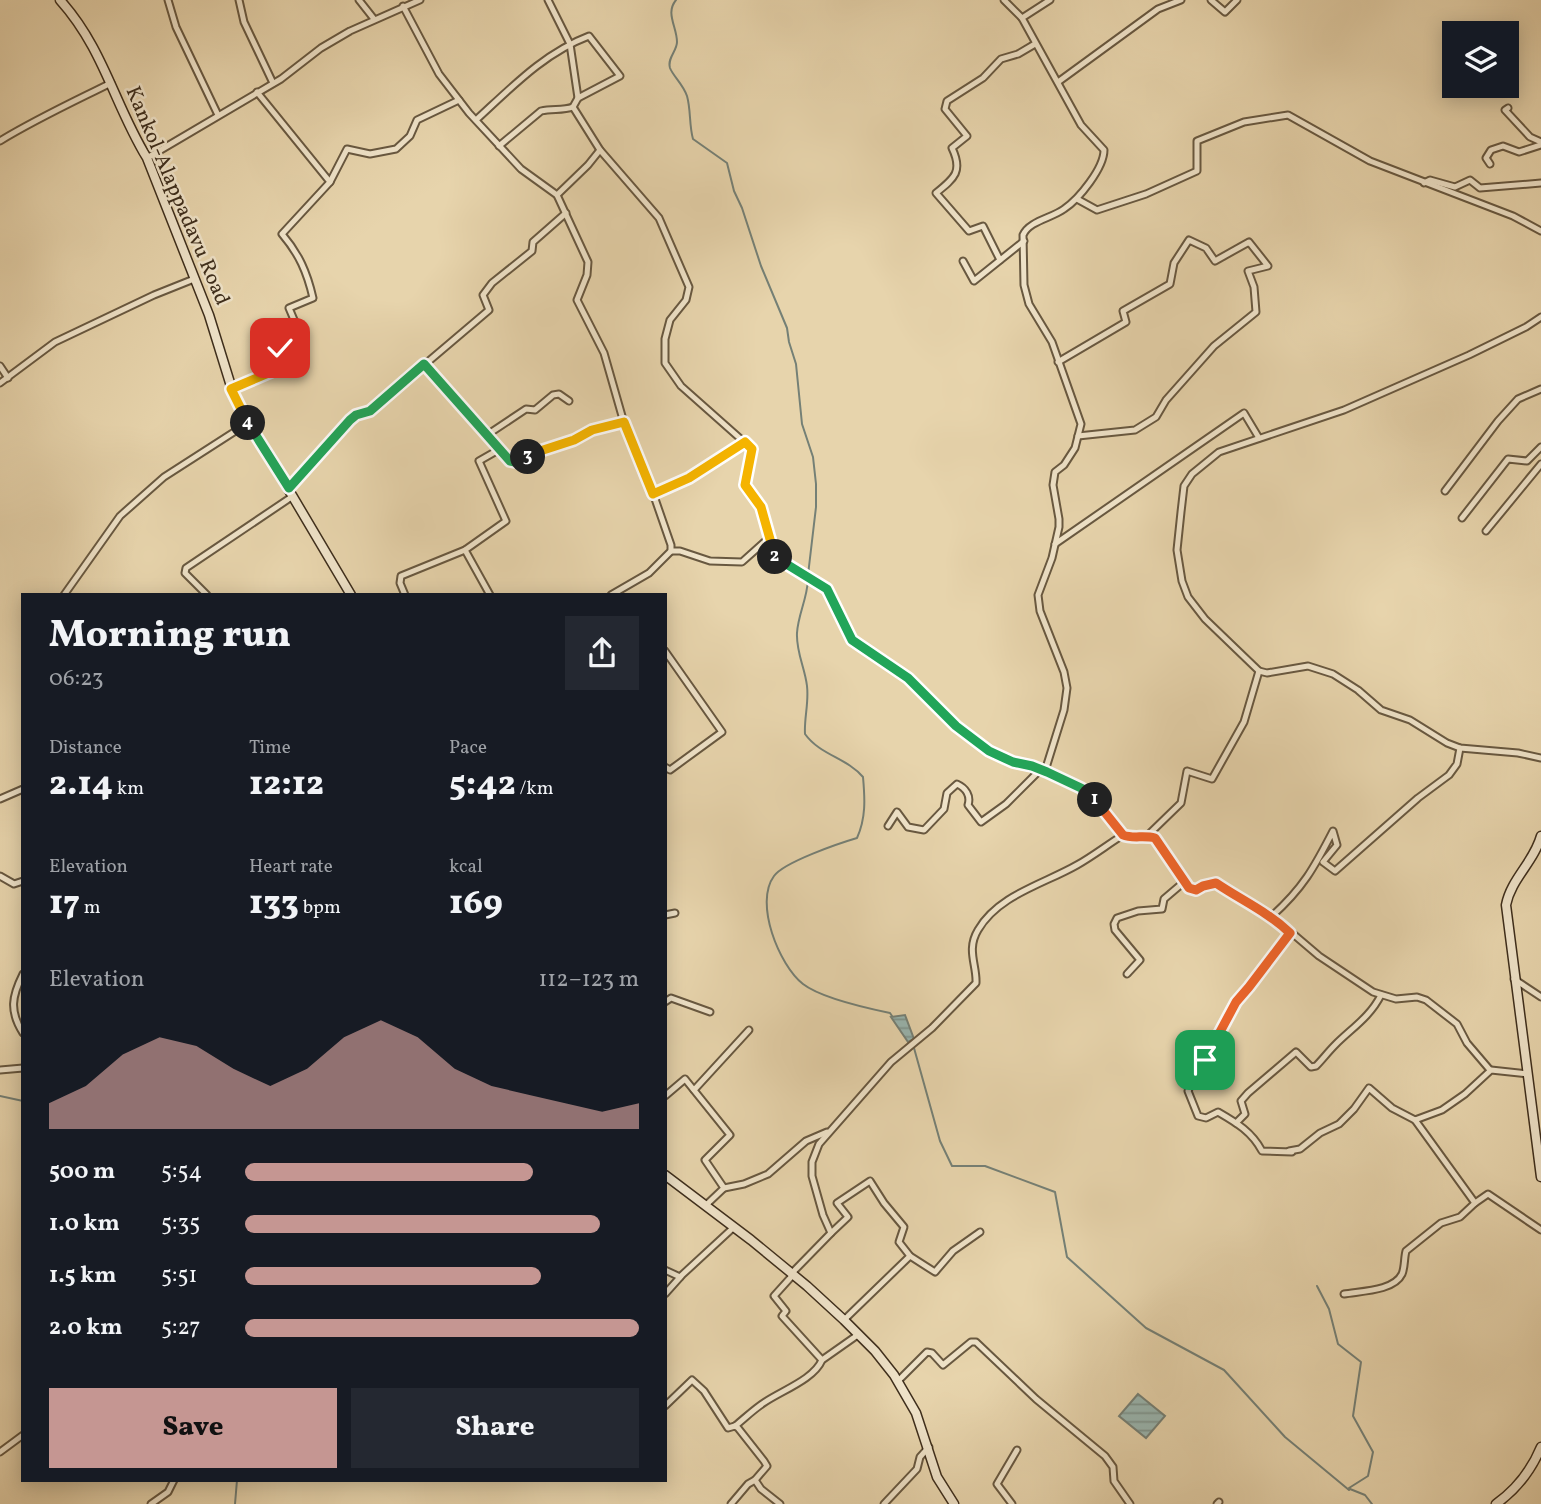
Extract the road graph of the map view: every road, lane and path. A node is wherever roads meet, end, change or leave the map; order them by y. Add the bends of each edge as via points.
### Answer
1 (60, 0) edge
2 (168, 0) edge
3 (239, 0) edge
4 (359, 0) edge
5 (420, 0) edge
6 (548, 0) edge
7 (1004, 0) edge
8 (1050, 0) edge
9 (1181, 0) edge
10 (1211, 0) edge
11 (1237, 0) edge
12 (403, 6) junction
13 (1022, 18) junction
14 (374, 19) junction
15 (570, 44) junction
16 (1035, 44) junction
17 (1058, 82) junction
18 (111, 83) junction
19 (273, 83) junction
20 (257, 92) junction
21 (578, 98) junction
22 (459, 100) junction
23 (573, 107) junction
24 (1508, 108) dead end
25 (218, 115) junction
26 (476, 120) junction
27 (0, 141) edge
28 (1541, 143) edge
29 (499, 146) junction
30 (600, 150) junction
31 (147, 158) junction
32 (1490, 164) dead end
33 (330, 182) junction
34 (1424, 183) junction
35 (1541, 183) edge
36 (557, 195) junction
37 (1077, 199) junction
38 (566, 213) junction
39 (1541, 231) edge
40 (1024, 242) junction
41 (1000, 260) junction
42 (962, 261) dead end
43 (194, 279) junction
44 (1541, 317) edge
45 (1058, 362) junction
46 (424, 364) junction
47 (0, 366) edge
48 (8, 378) junction
49 (0, 383) edge
50 (231, 389) junction
51 (1541, 389) edge
52 (569, 401) dead end
53 (624, 422) junction
54 (248, 423) junction
55 (487, 435) junction
56 (1078, 436) junction
57 (1259, 438) junction
58 (745, 442) junction
59 (1541, 447) edge
60 (500, 449) junction
61 (1541, 464) edge
62 (1445, 491) dead end
63 (291, 492) junction
64 (653, 494) junction
65 (1462, 518) dead end
66 (1486, 531) dead end
67 (769, 537) junction
68 (1055, 544) junction
69 (465, 550) junction
70 (671, 551) junction
71 (623, 588) junction
72 (65, 593) edge
73 (205, 593) edge
74 (350, 593) edge
75 (404, 593) edge
76 (489, 593) edge
77 (614, 593) edge
78 (626, 593) edge
79 (667, 654) edge
80 (1259, 671) junction
81 (1460, 748) junction
82 (1541, 758) edge
83 (667, 768) edge
84 (1043, 770) junction
85 (21, 790) edge
86 (0, 799) edge
87 (888, 825) dead end
88 (1123, 835) junction
89 (1147, 836) junction
90 (1541, 836) edge
91 (0, 876) edge
92 (21, 882) edge
93 (1184, 882) junction
94 (675, 913) dead end
95 (667, 915) edge
96 (1272, 916) junction
97 (1290, 933) junction
98 (1127, 974) dead end
99 (21, 978) edge
100 (1514, 979) junction
101 (1381, 995) junction
102 (1541, 997) edge
103 (667, 1001) edge
104 (710, 1012) dead end
105 (21, 1029) edge
106 (749, 1030) dead end
107 (21, 1068) edge
108 (0, 1070) edge
109 (1490, 1070) junction
110 (1528, 1073) junction
111 (694, 1090) junction
112 (667, 1094) edge
113 (1415, 1120) junction
114 (1237, 1123) junction
115 (832, 1130) junction
116 (1538, 1131) edge
117 (1283, 1149) dead end
118 (1292, 1152) junction
119 (667, 1177) edge
120 (1541, 1177) edge
121 (724, 1188) junction
122 (1475, 1203) junction
123 (705, 1206) junction
124 (734, 1227) junction
125 (1541, 1230) edge
126 (980, 1232) dead end
127 (831, 1233) junction
128 (910, 1256) junction
129 (667, 1271) edge
130 (792, 1275) junction
131 (680, 1277) junction
132 (667, 1292) edge
133 (1344, 1294) dead end
134 (844, 1320) junction
135 (859, 1334) junction
136 (822, 1360) junction
137 (898, 1381) junction
138 (667, 1404) edge
139 (735, 1426) junction
140 (21, 1436) edge
141 (929, 1447) junction
142 (1541, 1447) edge
143 (1017, 1450) dead end
144 (0, 1452) edge
145 (755, 1480) junction
146 (173, 1482) edge
147 (151, 1504) edge
148 (731, 1504) edge
149 (780, 1504) edge
150 (884, 1504) edge
151 (954, 1504) edge
152 (1012, 1504) edge
153 (1129, 1504) edge
154 (1496, 1504) edge

1 - 18 main road, Kankol-Alappadavu Road via 92,43
2 - 25 street
3 - 19 street via 244,22
4 - 14 street
5 - 12 street
6 - 15 street
7 - 13 street
8 - 13 street
9 - 17 street via 1158,9
10 - 11 street via 1225,12
12 - 14 street
12 - 22 street via 439,74
13 - 16 street
14 - 19 street via 321,48
15 - 21 street
15 - 21 street via 589,36 620,76
15 - 26 street via 543,61
16 - 17 street
16 - 41 street via 1001,59 984,78 947,100 945,109 967,136 953,148 958,169 936,192 969,231 983,226
17 - 37 street via 1081,125 1104,150 1095,175
18 - 27 street
18 - 31 main road, Kankol-Alappadavu Road
19 - 20 street
20 - 25 street
20 - 33 street
21 - 23 street
22 - 26 street
22 - 33 street via 418,120 396,149 370,154 346,149
23 - 29 street via 541,111
23 - 30 street
24 - 28 street via 1505,110 1530,137
25 - 31 street
26 - 29 street
28 - 32 street via 1519,152 1503,146 1491,150 1486,158
29 - 36 street
30 - 36 street
30 - 58 street via 659,218 689,287 686,300 670,320 665,363 681,386
31 - 43 main road, Kankol-Alappadavu Road
33 - 50 street via 282,234 306,270 313,298 289,308 300,334 280,348 280,368
34 - 35 street via 1430,180 1455,187 1470,180 1480,188
34 - 37 street via 1370,161 1288,115 1244,122 1197,141 1197,171 1146,194 1097,211
34 - 39 street
36 - 38 street
37 - 40 street via 1031,225 1024,231
38 - 46 street via 533,242 532,251 492,283 483,295 489,310
38 - 53 street via 588,262 577,300 604,352
40 - 41 street
40 - 45 street via 1029,304 1052,342
41 - 42 street via 974,281
43 - 48 street via 55,342
43 - 50 main road, Kankol-Alappadavu Road
44 - 57 street via 1469,355 1344,410
45 - 56 street via 1081,424
45 - 56 street via 1126,322 1123,311 1170,284 1174,264 1189,240 1206,248 1215,261 1249,242 1268,266 1248,271 1256,312 1214,346 1156,417 1135,430
46 - 55 street
46 - 63 street via 370,411 350,420
47 - 48 street
48 - 49 street
50 - 54 main road, Kankol-Alappadavu Road
51 - 62 street via 1518,398
52 - 55 street via 553,395
53 - 60 street via 592,430 520,463 510,461
53 - 64 street
54 - 63 main road, Kankol-Alappadavu Road
54 - 72 street via 164,477 120,516
55 - 60 street
56 - 68 street via 1075,448 1055,472 1059,519
57 - 68 street via 1244,413
57 - 80 street via 1219,452 1192,474 1184,486 1177,550 1188,597 1205,620
58 - 64 street via 689,478
58 - 67 street via 752,449 745,485 761,507
59 - 65 street via 1527,461 1508,459
60 - 69 street via 479,461 506,522
61 - 66 street
63 - 73 street via 186,568 185,573
63 - 74 main road, Kankol-Alappadavu Road
64 - 70 street
67 - 70 street via 742,562 710,561
67 - 84 street via 775,557 827,589 852,640 908,678 956,726 989,751
68 - 84 street via 1038,595 1068,688 1065,710
69 - 75 street via 401,576
69 - 76 street
70 - 71 street via 649,573
71 - 77 street
71 - 78 street
79 - 83 street via 722,732
80 - 81 street via 1308,666 1333,674 1381,710 1410,720
80 - 89 street via 1244,722 1212,779 1187,771 1181,803
81 - 82 street
81 - 96 street via 1449,775 1335,872 1323,862 1337,845 1333,831 1308,878
84 - 87 street via 981,822 968,805 968,794 957,784 947,793 944,809 924,830 908,827 897,812
84 - 88 street via 1081,788
85 - 86 street
88 - 89 street
88 - 115 street via 995,911 977,931 972,950 976,983 891,1062
89 - 93 street via 1163,847
90 - 100 main road via 1508,894
91 - 92 street via 14,884
93 - 96 street via 1196,890 1216,883
93 - 98 street via 1164,899 1163,909 1117,918 1115,930 1140,960
94 - 95 street
96 - 97 street
97 - 101 street
97 - 114 street via 1236,1002 1188,1091 1199,1116 1219,1112
99 - 105 street via 12,1009
100 - 102 street
100 - 110 main road
101 - 109 street via 1426,1000 1457,1024 1466,1043
101 - 114 street via 1356,1028 1316,1066 1311,1067 1296,1052 1248,1093 1241,1101 1245,1114
103 - 104 street via 671,998
106 - 111 street
107 - 108 street
109 - 110 street
109 - 113 street via 1442,1110
110 - 116 main road
111 - 112 street via 685,1079
111 - 121 street via 730,1135 705,1160
113 - 118 street via 1369,1088 1339,1124
113 - 122 street
114 - 118 street via 1254,1136 1262,1151
115 - 121 street via 806,1141 768,1174
115 - 127 street via 819,1143 812,1162 812,1176
116 - 120 main road
117 - 118 street
119 - 123 main road
121 - 123 street
122 - 125 street via 1488,1194
122 - 133 street via 1406,1251 1397,1281
123 - 124 main road
124 - 130 main road
124 - 131 street
126 - 128 street via 953,1251 935,1272
127 - 128 street via 848,1216 838,1203 870,1181 904,1227 900,1242
127 - 130 street
128 - 134 street
129 - 131 street
130 - 134 main road
130 - 136 street via 774,1296 786,1311 782,1316
131 - 132 street
134 - 135 main road
135 - 136 street
135 - 137 main road
136 - 139 street via 812,1373
137 - 141 main road
137 - 153 street via 927,1352 943,1365 976,1342 1105,1456
138 - 139 street via 692,1380 728,1428
139 - 145 street via 767,1466
140 - 144 street
141 - 150 street via 917,1469
141 - 151 main road via 937,1477
142 - 154 main road via 1524,1478
143 - 152 street via 997,1483
145 - 148 street
145 - 149 street
146 - 147 street via 168,1492

